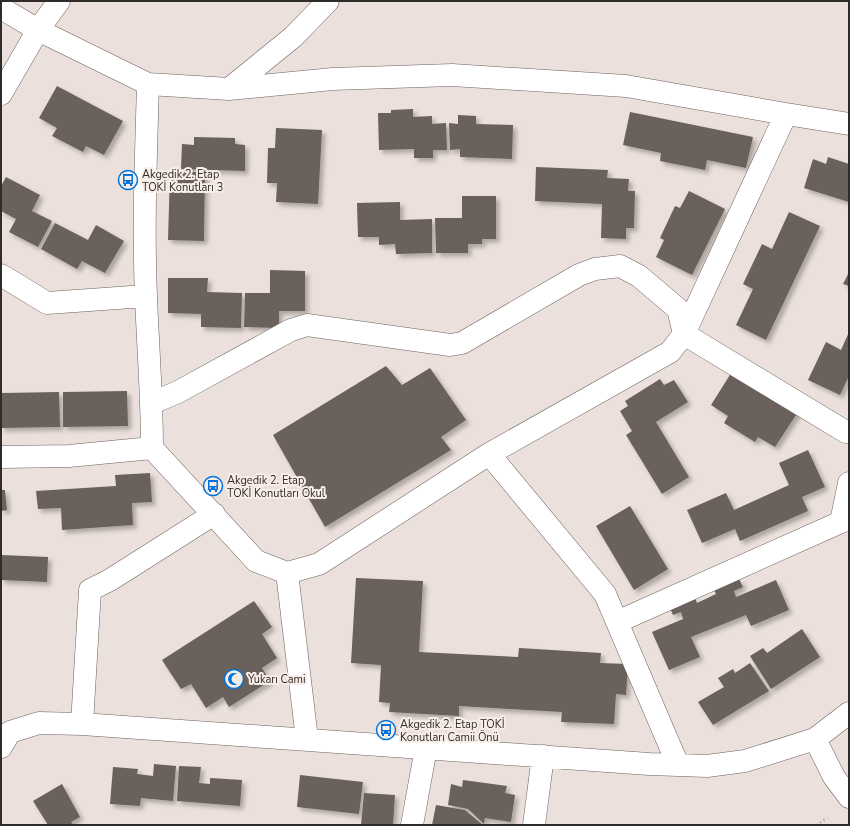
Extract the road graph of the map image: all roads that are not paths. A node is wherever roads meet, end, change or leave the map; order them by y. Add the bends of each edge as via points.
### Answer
1 (59, 1) edge
2 (328, 1) edge
3 (1, 8) edge
4 (38, 30) junction
5 (148, 84) junction
6 (229, 89) junction
7 (1, 94) edge
8 (786, 114) junction
9 (849, 124) edge
10 (1, 275) edge
11 (146, 296) junction
12 (684, 334) junction
13 (152, 403) junction
14 (849, 432) edge
15 (152, 448) junction
16 (489, 454) junction
17 (1, 457) edge
18 (849, 483) edge
19 (214, 514) junction
20 (287, 573) junction
21 (617, 622) junction
22 (849, 713) edge
23 (82, 724) junction
24 (4, 735) edge
25 (307, 739) junction
26 (815, 739) junction
27 (426, 748) junction
28 (543, 756) junction
29 (678, 765) junction
30 (849, 797) edge
31 (412, 825) edge
32 (534, 825) edge

1 - 4 street
2 - 6 street via 293,37
3 - 4 street
4 - 5 street
4 - 7 street
5 - 6 street
5 - 11 street
6 - 8 street via 333,79 452,75 626,86
8 - 9 street
8 - 12 street
10 - 11 street via 47,304
11 - 13 street
12 - 13 street via 678,309 638,276 620,266 595,269 579,275 462,343 450,345 307,325 291,330 178,392
12 - 14 street
12 - 16 street via 670,352
13 - 15 street
15 - 17 street via 69,456
15 - 19 street
16 - 20 street via 319,564
16 - 21 street via 605,594
18 - 21 street via 841,522
19 - 20 street via 256,560
19 - 23 street via 90,590
20 - 25 street
21 - 29 street
22 - 26 street
23 - 24 street via 39,723
23 - 25 street
25 - 27 street
26 - 29 street via 746,762 707,766
26 - 30 street via 834,777
27 - 28 street
27 - 31 street
28 - 29 street
28 - 32 street

